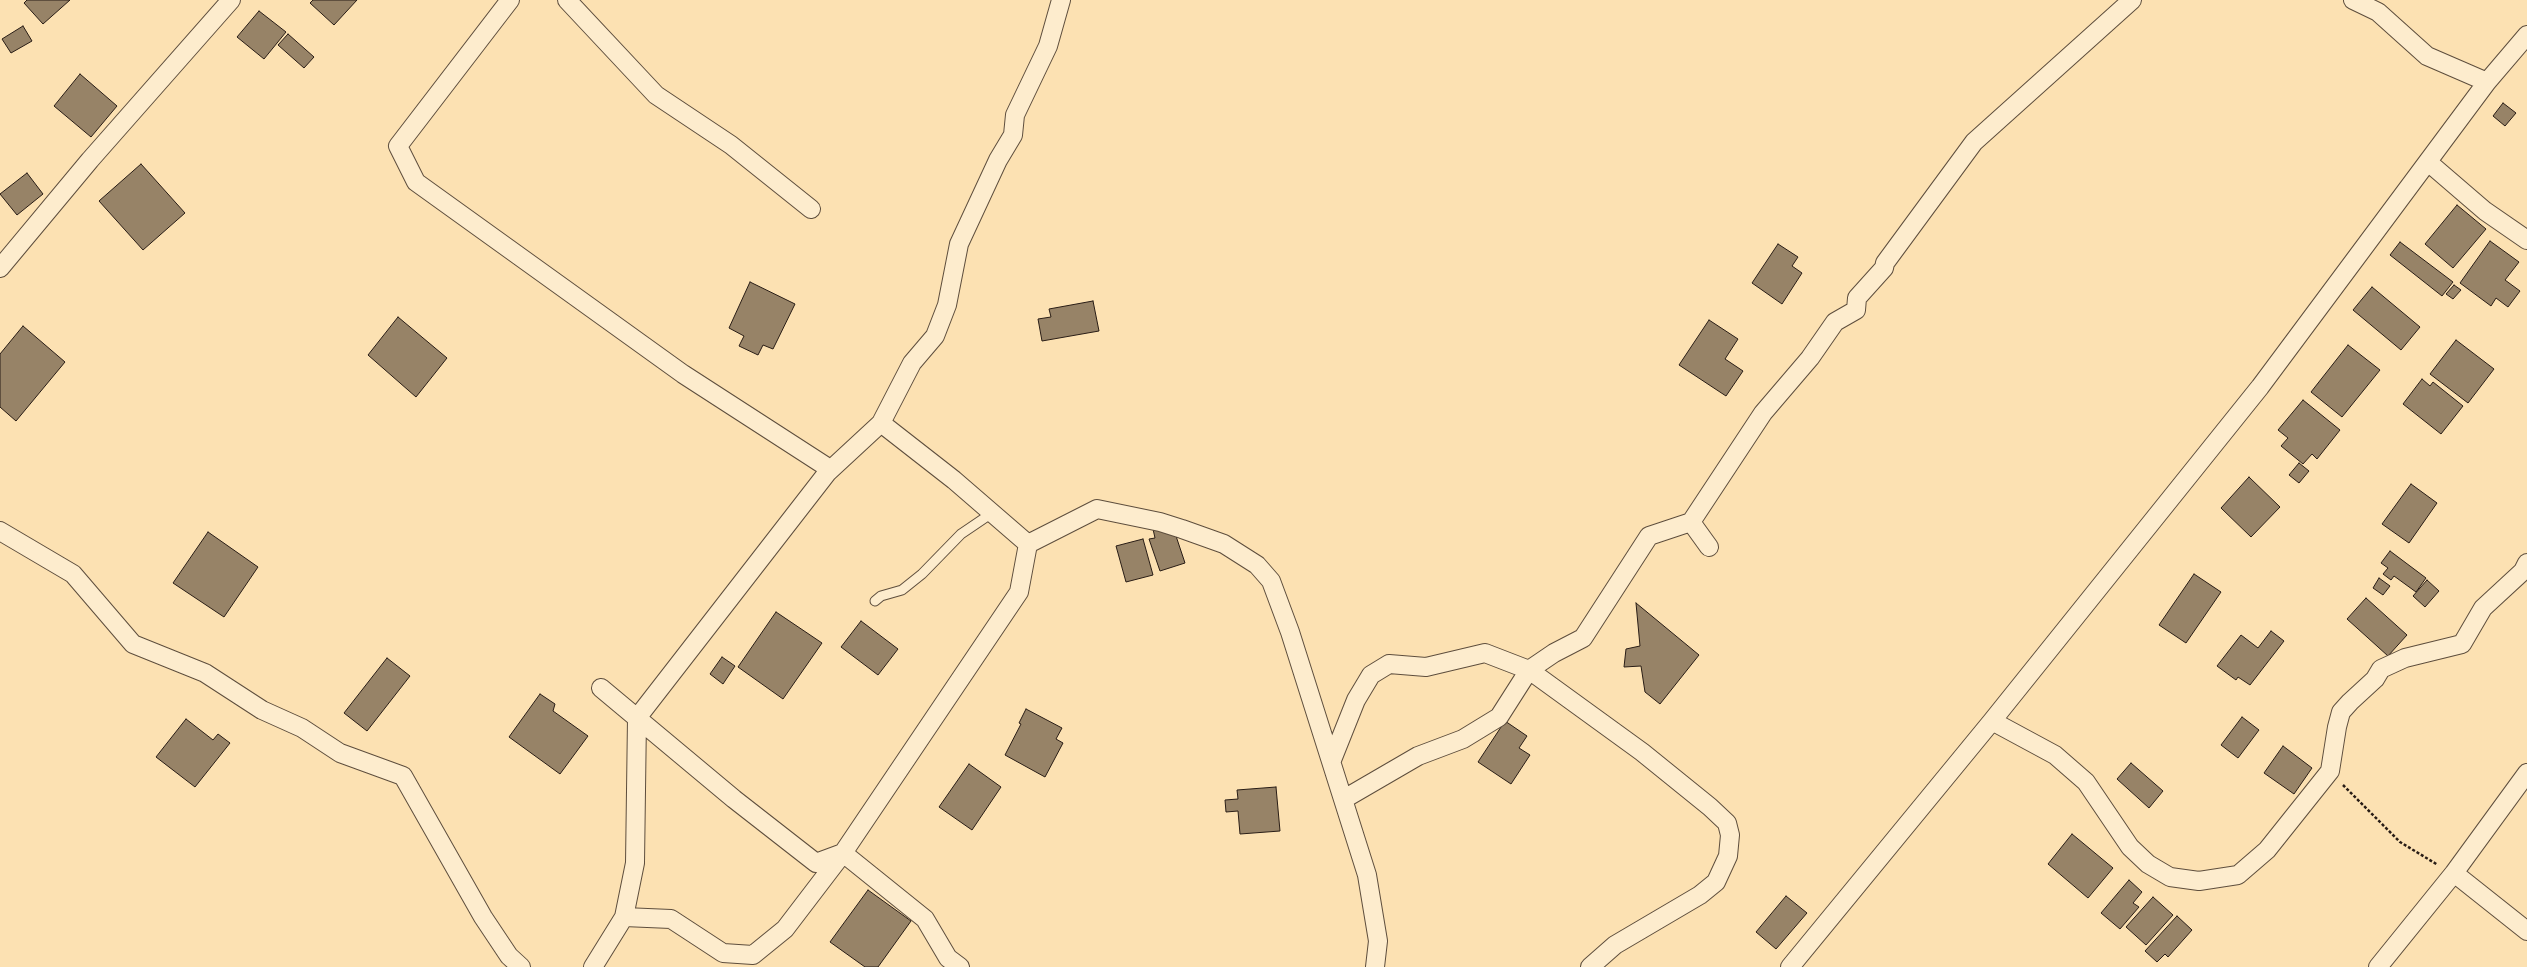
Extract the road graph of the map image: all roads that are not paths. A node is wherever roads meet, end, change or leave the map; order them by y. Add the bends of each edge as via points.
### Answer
1 (231, 0) edge
2 (510, 0) edge
3 (567, 0) edge
4 (1061, 0) edge
5 (2132, 0) edge
6 (2353, 0) edge
7 (2527, 35) edge
8 (2487, 82) junction
9 (2428, 162) junction
10 (811, 209) dead end
11 (2527, 240) edge
12 (0, 268) edge
13 (881, 423) junction
14 (830, 469) junction
15 (992, 512) junction
16 (1691, 522) junction
17 (0, 531) edge
18 (1028, 544) junction
19 (1709, 547) dead end
20 (2527, 563) edge
21 (875, 601) dead end
22 (1529, 670) junction
23 (601, 688) dead end
24 (637, 718) junction
25 (1992, 721) junction
26 (1332, 760) junction
27 (2527, 772) edge
28 (1344, 799) junction
29 (843, 853) junction
30 (2454, 873) junction
31 (624, 917) junction
32 (2527, 931) edge
33 (521, 967) edge
34 (594, 967) edge
35 (960, 967) edge
36 (1375, 967) edge
37 (1590, 967) edge
38 (1790, 967) edge
39 (2378, 967) edge

1 - 12 street via 90,160
2 - 14 street via 398,146 416,182 683,374
3 - 10 street via 656,95 731,145
4 - 13 street via 1048,46 1015,115 1013,135 998,160 959,244 947,305 935,336 912,363
5 - 16 street via 1974,142 1885,263 1884,268 1857,298 1856,310 1835,322 1810,358 1763,413
6 - 8 street via 2378,12 2427,56
7 - 8 street
8 - 9 street
9 - 11 street via 2485,211
9 - 25 street via 2260,387
13 - 14 street
13 - 15 street
14 - 24 street
15 - 18 street
15 - 21 lane via 961,534 902,590 881,596
16 - 19 street
16 - 22 street via 1650,536 1583,638 1554,652
17 - 33 street via 73,574 133,644 205,673 262,710 302,728 340,753 403,776 483,917 510,956
18 - 26 street via 1097,509 1160,522 1224,544 1245,556 1271,581
18 - 29 street via 1019,592
20 - 25 street via 2523,571 2483,608 2462,644 2405,658 2381,669 2375,679 2350,702 2341,712 2330,771 2267,850 2238,875 2199,881 2170,877 2148,864 2130,847 2086,782 2054,755
22 - 26 street via 1485,653 1426,667 1389,664 1371,675 1360,694
22 - 28 street via 1499,717 1463,739 1418,756
22 - 37 street via 1642,752 1710,807 1727,823 1730,836 1728,856 1716,882 1700,895 1615,945
23 - 24 street
24 - 29 street via 734,800 816,863
24 - 31 street via 636,863
25 - 38 street
26 - 28 street
27 - 30 street
28 - 36 street via 1367,875 1378,942
29 - 31 street via 785,929 752,955 723,953 671,919
29 - 35 street via 925,919 948,958
30 - 32 street
30 - 39 street
31 - 34 street

